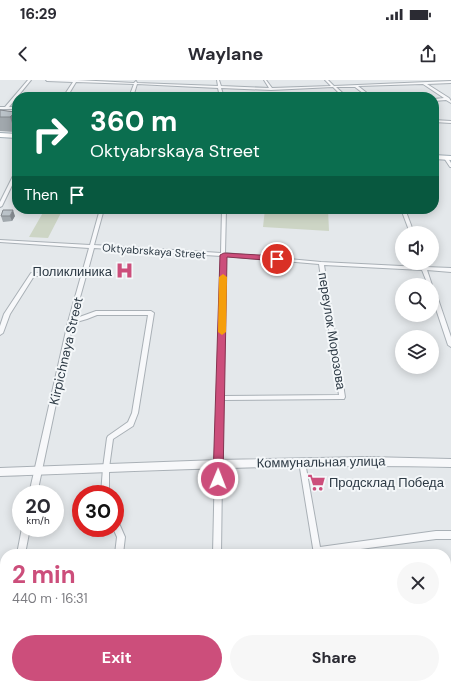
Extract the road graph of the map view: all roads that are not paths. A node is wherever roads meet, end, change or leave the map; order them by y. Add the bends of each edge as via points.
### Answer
1 (30, 80) edge
2 (47, 80) edge
3 (218, 80) edge
4 (265, 80) edge
5 (326, 80) edge
6 (385, 80) edge
7 (420, 80) edge
8 (76, 81) edge
9 (136, 82) edge
10 (451, 82) edge
11 (425, 83) junction
12 (389, 85) junction
13 (356, 86) junction
14 (221, 87) junction
15 (334, 87) junction
16 (271, 89) junction
17 (20, 92) edge
18 (68, 92) edge
19 (133, 92) edge
20 (222, 92) edge
21 (340, 92) edge
22 (364, 92) edge
23 (438, 92) edge
24 (439, 93) edge
25 (449, 100) edge
26 (12, 101) edge
27 (0, 108) edge
28 (6, 108) junction
29 (12, 108) edge
30 (439, 121) edge
31 (451, 122) edge
32 (0, 135) edge
33 (12, 136) edge
34 (448, 158) edge
35 (451, 166) edge
36 (12, 181) edge
37 (0, 206) edge
38 (101, 214) edge
39 (224, 214) edge
40 (405, 214) edge
41 (409, 226) edge
42 (0, 241) edge
43 (92, 247) junction
44 (224, 255) junction
45 (321, 263) junction
46 (395, 268) edge
47 (425, 270) edge
48 (439, 270) edge
49 (451, 270) edge
50 (85, 275) junction
51 (428, 278) edge
52 (439, 310) edge
53 (71, 322) junction
54 (0, 333) edge
55 (451, 345) edge
56 (220, 398) junction
57 (302, 462) junction
58 (451, 463) edge
59 (218, 464) junction
60 (106, 468) junction
61 (38, 471) junction
62 (0, 472) edge
63 (35, 485) edge
64 (105, 485) edge
65 (451, 535) edge
66 (24, 537) edge
67 (121, 537) edge
68 (22, 549) edge
69 (120, 549) edge
70 (218, 549) edge
71 (316, 549) edge
72 (338, 549) edge

1 - 17 street
2 - 8 street
3 - 14 street
4 - 16 street
5 - 15 street
6 - 12 street
7 - 11 street
8 - 9 street
8 - 18 street
9 - 14 street
9 - 19 street
10 - 11 street
11 - 12 street
11 - 23 street
12 - 13 street
13 - 15 street
13 - 22 street
14 - 16 street
14 - 20 street
15 - 16 street
15 - 21 street
24 - 25 street
26 - 28 street
27 - 28 street
28 - 29 street
30 - 31 street
32 - 33 main road
34 - 35 street
36 - 37 street
38 - 43 street, Kirpichnaya Street
39 - 44 street
40 - 41 street
42 - 43 street, Oktyabrskaya Street
43 - 44 street, Oktyabrskaya Street
43 - 50 street, Kirpichnaya Street
44 - 45 street, Oktyabrskaya Street
44 - 56 street
45 - 46 street, Oktyabrskaya Street
45 - 56 street, переулок Морозова via 342,397
47 - 51 street
48 - 49 street, Oktyabrskaya Street
50 - 53 street, Kirpichnaya Street
50 - 54 street via 34,274 7,314
52 - 55 street
53 - 60 street via 96,313 151,313 135,413 131,424 110,438
53 - 61 street, Kirpichnaya Street
56 - 59 street
57 - 58 street, Коммунальная улица via 368,460
57 - 59 street, Коммунальная улица
57 - 71 street
59 - 60 street, Коммунальная улица
59 - 70 street
60 - 61 street, Коммунальная улица
60 - 64 street
61 - 62 street, Коммунальная улица
61 - 63 street, Kirpichnaya Street
65 - 72 street
66 - 68 street
67 - 69 street

